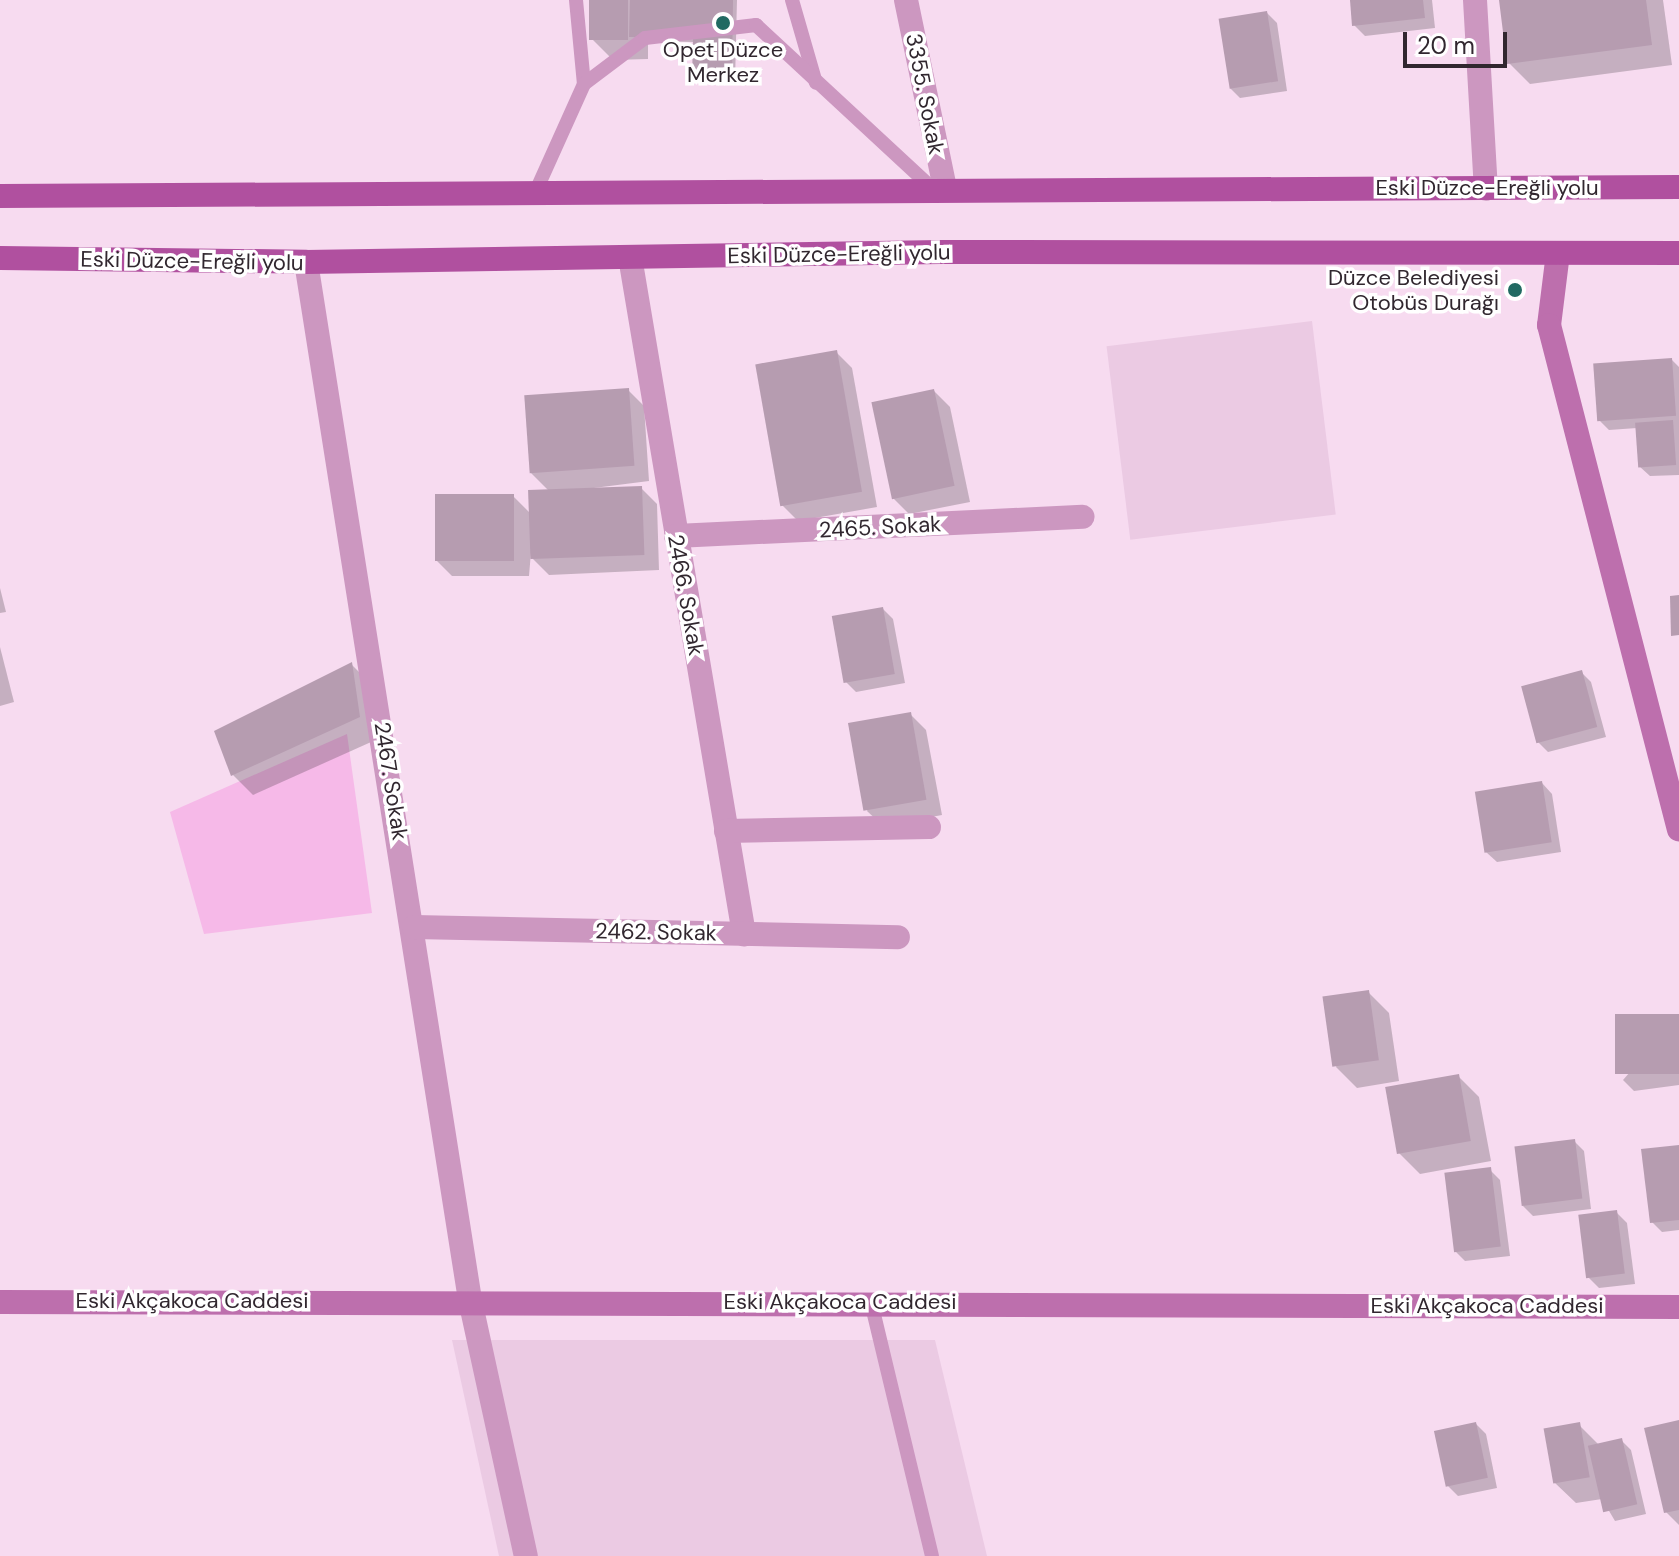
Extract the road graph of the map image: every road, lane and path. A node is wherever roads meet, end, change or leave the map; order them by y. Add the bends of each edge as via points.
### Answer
1 (576, 0) edge
2 (792, 0) edge
3 (906, 0) edge
4 (1475, 0) edge
5 (584, 84) junction
6 (817, 87) junction
7 (1677, 184) edge
8 (938, 188) junction
9 (1486, 189) junction
10 (535, 193) junction
11 (0, 196) edge
12 (1558, 253) junction
13 (1679, 253) edge
14 (630, 257) junction
15 (0, 258) edge
16 (306, 262) junction
17 (1083, 517) dead end
18 (676, 536) junction
19 (929, 827) dead end
20 (1679, 830) edge
21 (726, 831) junction
22 (414, 927) junction
23 (744, 934) junction
24 (898, 937) dead end
25 (470, 1300) junction
26 (0, 1302) edge
27 (871, 1302) junction
28 (1679, 1307) edge
29 (526, 1556) edge
30 (932, 1556) edge

1 - 5 lane
2 - 6 lane
3 - 8 street, 3355. Sokak
4 - 9 street
5 - 6 lane via 645,38 756,25
5 - 10 lane
6 - 8 lane
7 - 9 main road, Eski Düzce-Ereğli yolu
8 - 9 main road, Eski Düzce-Ereğli yolu
8 - 10 main road, Eski Düzce-Ereğli yolu
10 - 11 main road, Eski Düzce-Ereğli yolu
12 - 13 main road, Eski Düzce-Ereğli yolu
12 - 14 main road, Eski Düzce-Ereğli yolu
12 - 20 street via 1549,325
14 - 16 main road, Eski Düzce-Ereğli yolu
14 - 18 street, 2466. Sokak
15 - 16 main road, Eski Düzce-Ereğli yolu
16 - 22 street, 2467. Sokak
17 - 18 street, 2465. Sokak
18 - 21 street, 2466. Sokak
19 - 21 street
21 - 23 street, 2466. Sokak
22 - 23 street, 2462. Sokak
22 - 25 street, 2467. Sokak
23 - 24 street, 2462. Sokak
25 - 26 street, Eski Akçakoca Caddesi
25 - 27 street, Eski Akçakoca Caddesi
25 - 29 street, 2467. Sokak
27 - 28 street, Eski Akçakoca Caddesi
27 - 30 lane

